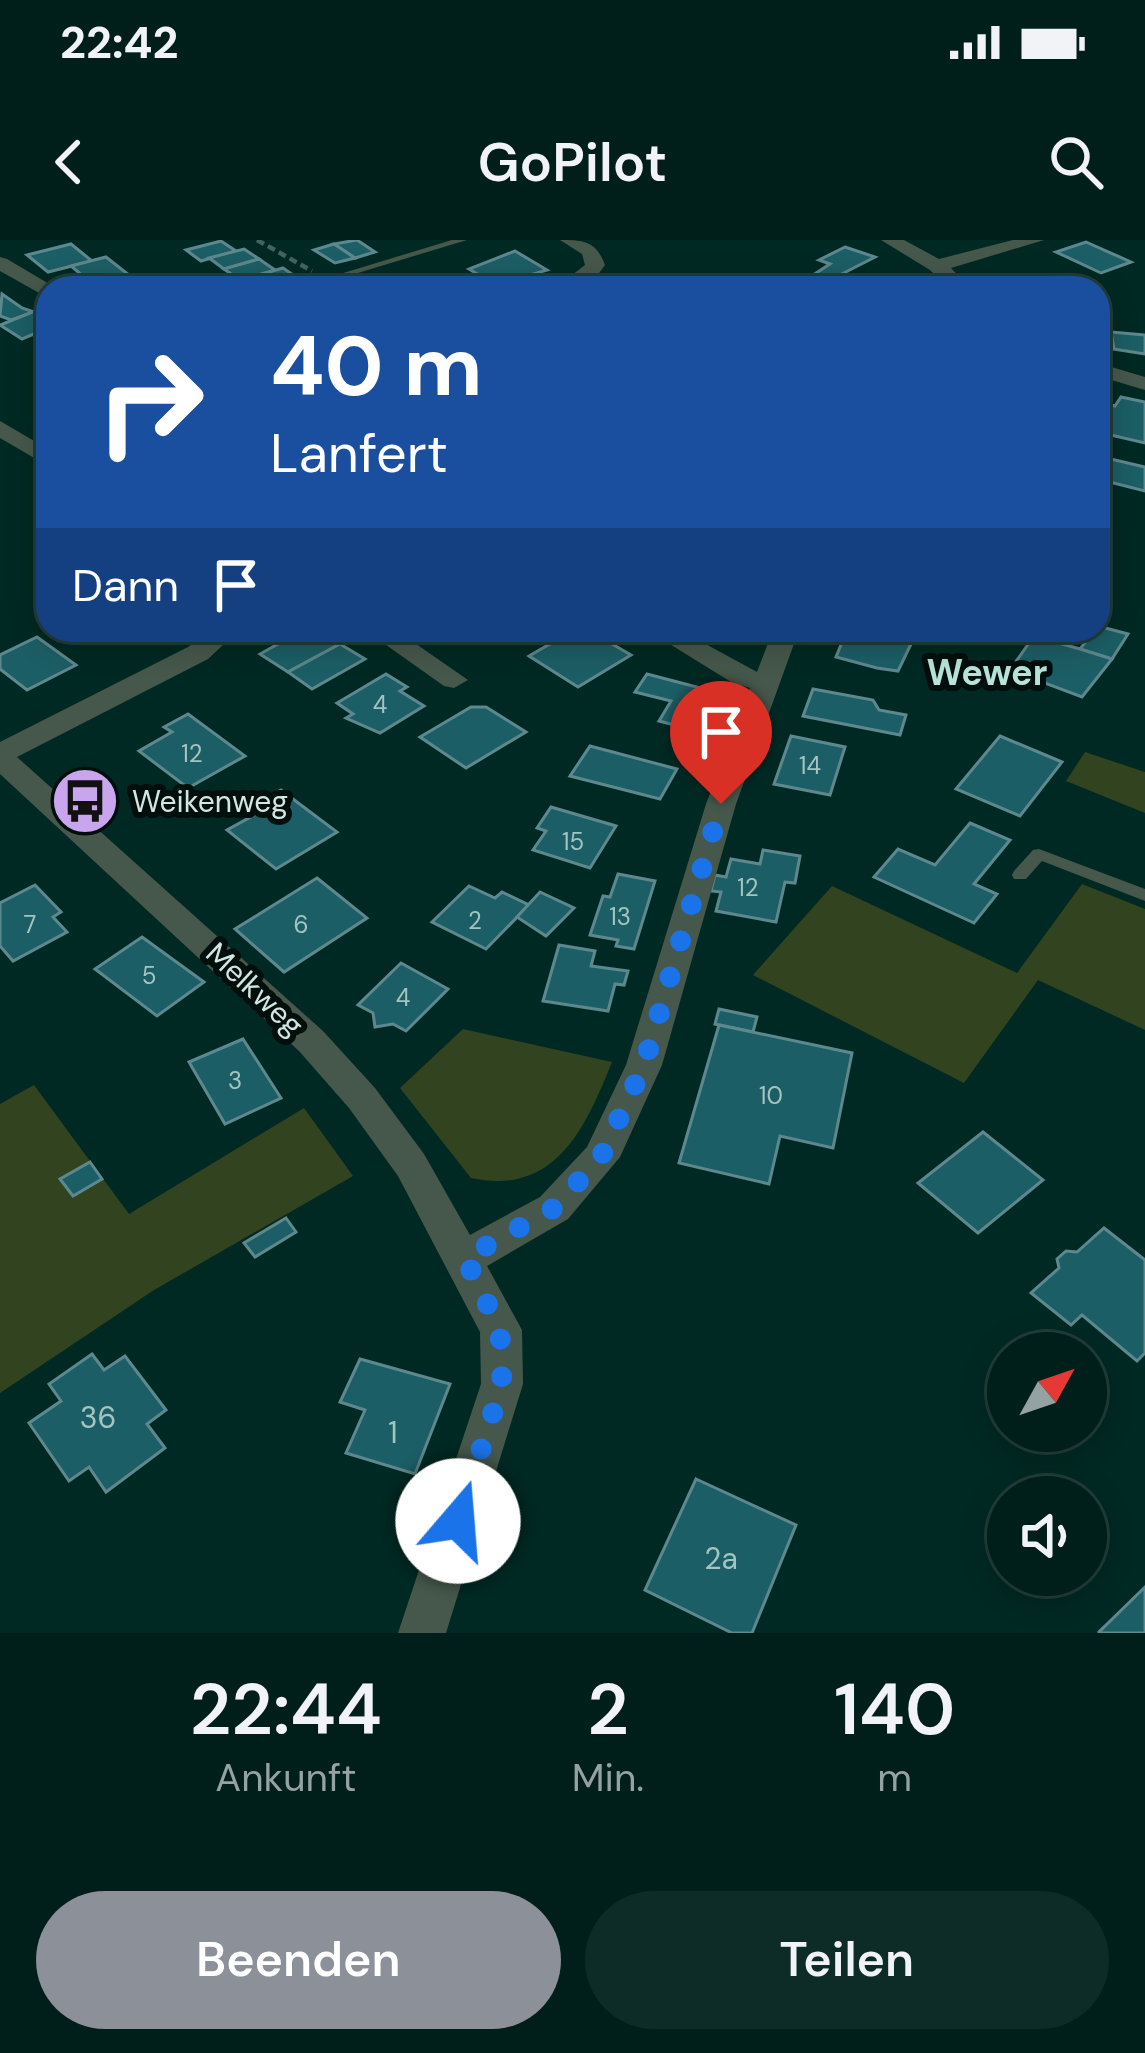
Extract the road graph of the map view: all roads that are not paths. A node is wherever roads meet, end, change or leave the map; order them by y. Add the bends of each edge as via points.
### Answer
1 (462, 240) edge
2 (569, 240) edge
3 (890, 240) edge
4 (1035, 240) edge
5 (0, 263) edge
6 (937, 266) junction
7 (338, 276) edge
8 (583, 276) edge
9 (947, 276) edge
10 (36, 283) edge
11 (1110, 373) edge
12 (1145, 384) edge
13 (0, 428) edge
14 (36, 451) edge
15 (211, 642) edge
16 (396, 642) edge
17 (681, 642) edge
18 (782, 642) edge
19 (454, 680) dead end
20 (767, 684) junction
21 (0, 756) edge
22 (1020, 875) dead end
23 (1145, 895) edge
24 (465, 1258) junction
25 (422, 1633) edge

1 - 7 lane
2 - 8 street via 590,251 595,265
3 - 6 street
4 - 6 street
5 - 10 street
6 - 9 street
11 - 12 street
13 - 14 street
15 - 21 street
16 - 19 street
17 - 20 street
18 - 20 street
20 - 24 street via 721,804 644,1065 601,1157 554,1208
21 - 24 street, Melkweg via 311,1041 411,1165
22 - 23 lane via 1039,854
24 - 25 street, Melkweg via 500,1330 502,1384

